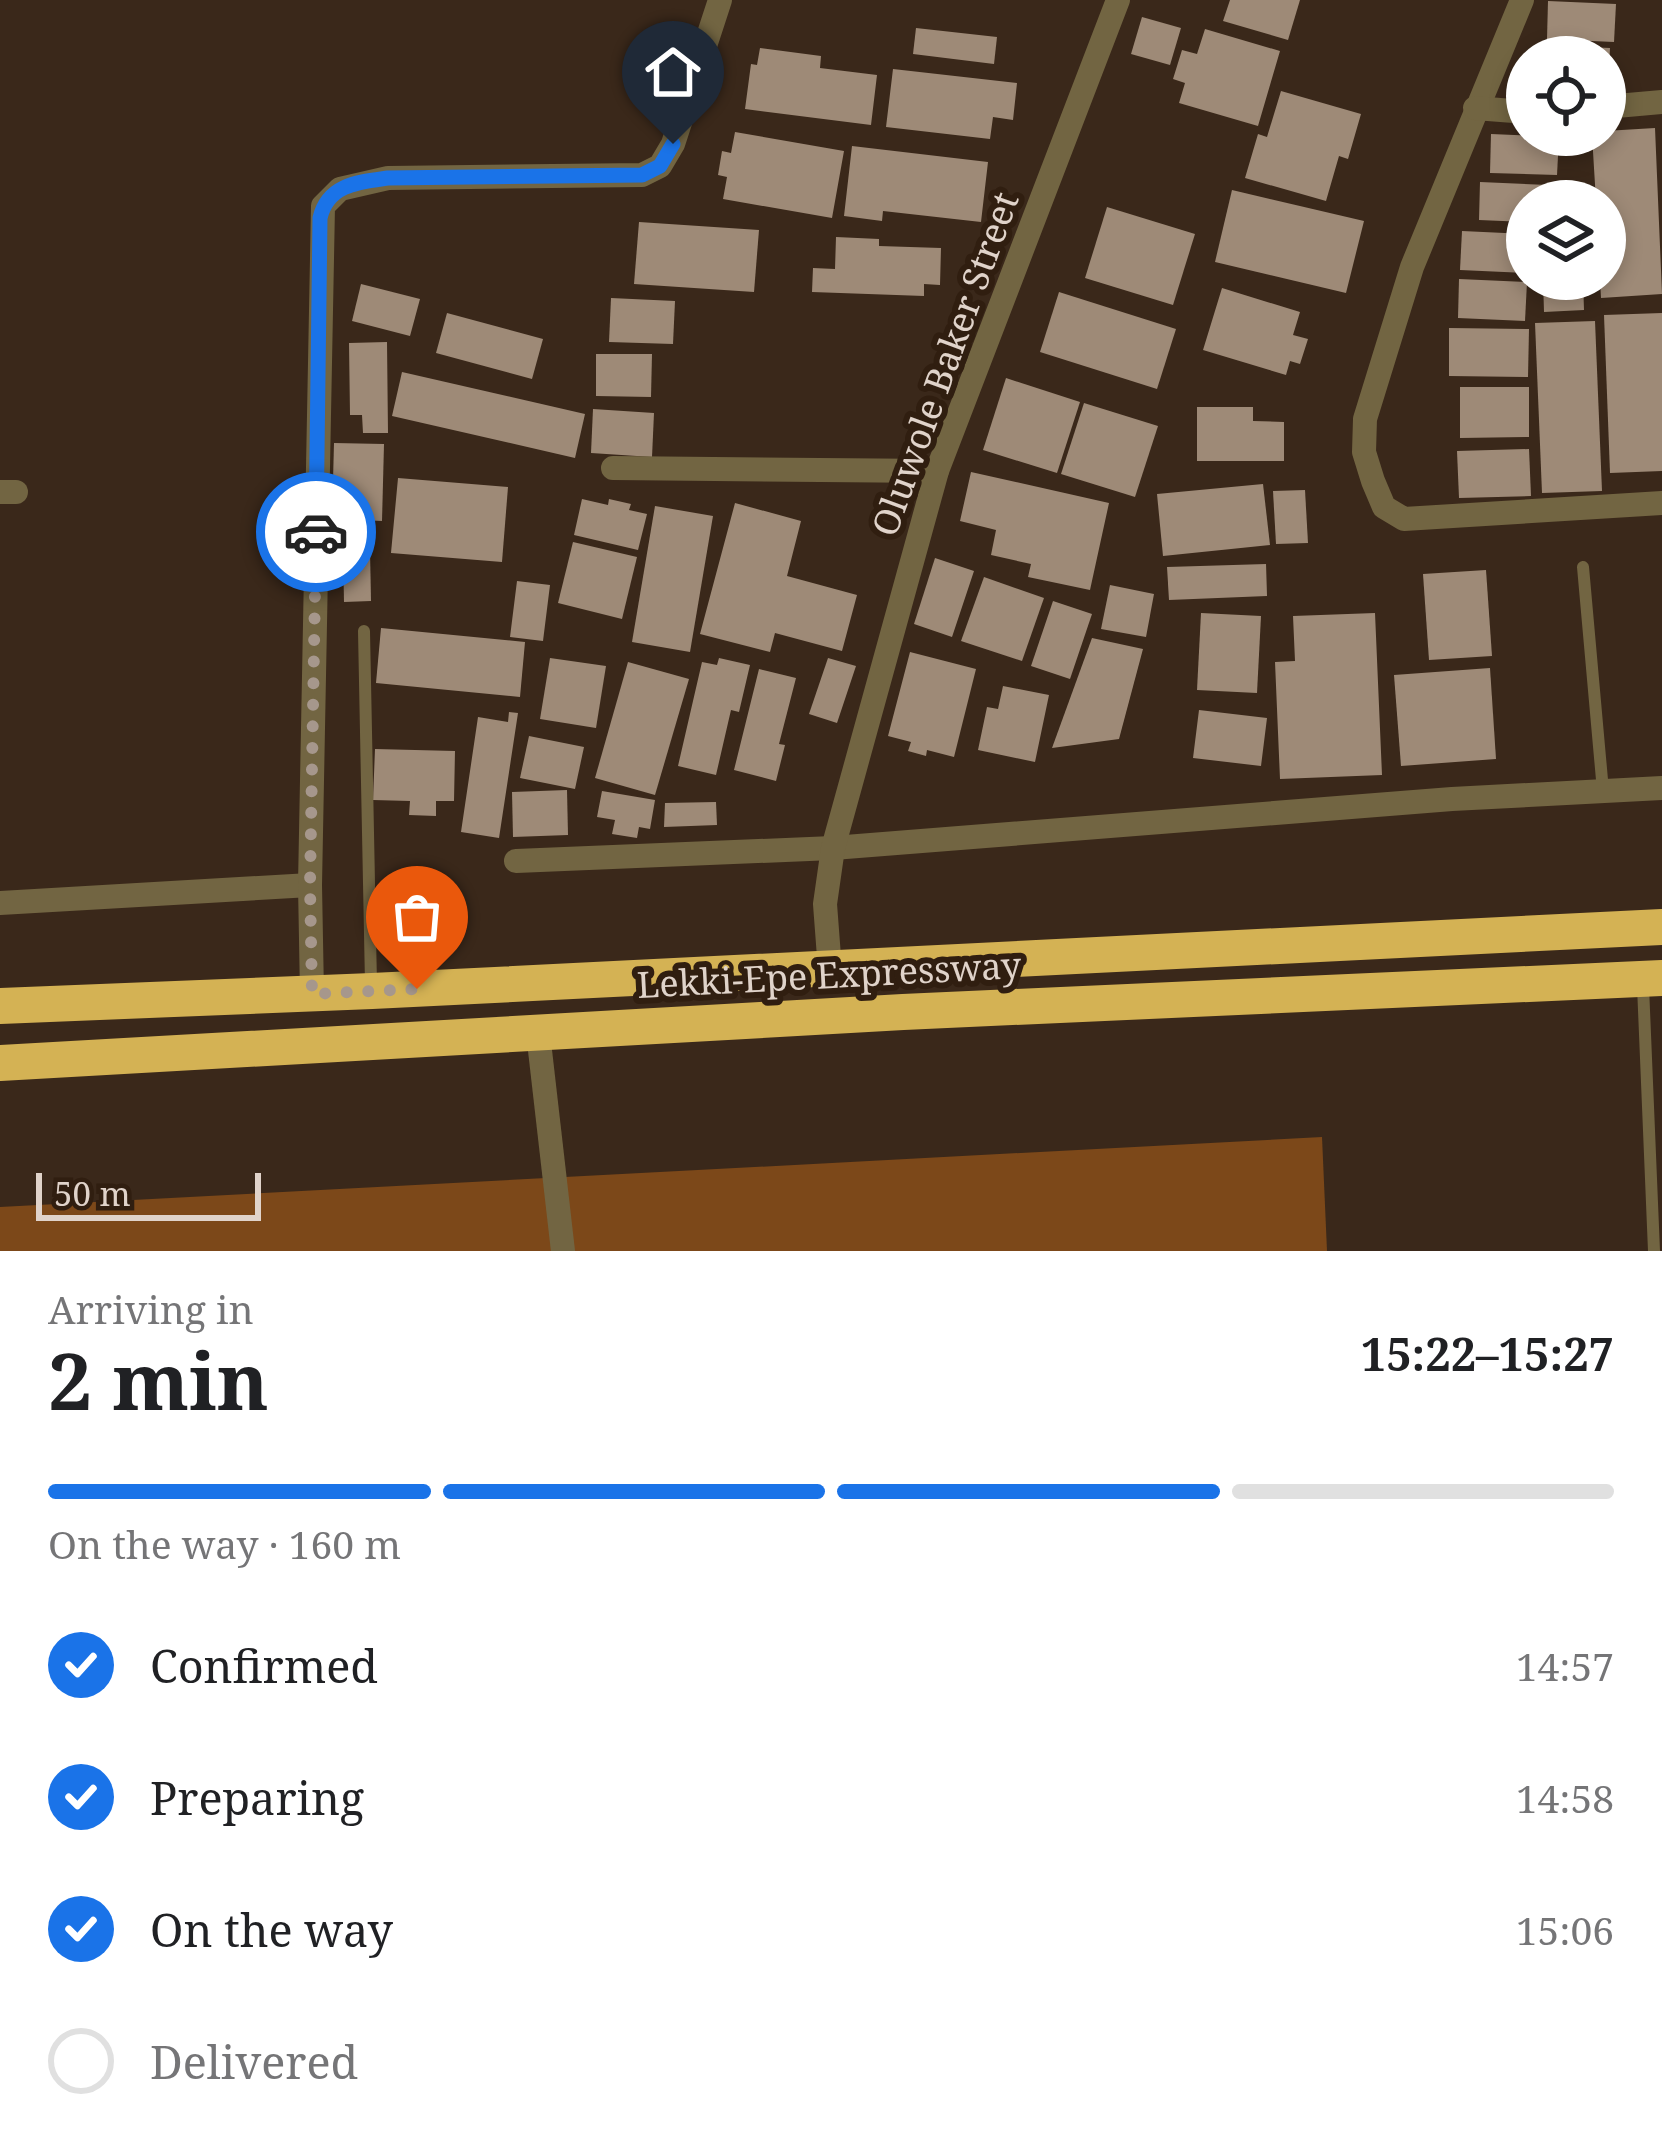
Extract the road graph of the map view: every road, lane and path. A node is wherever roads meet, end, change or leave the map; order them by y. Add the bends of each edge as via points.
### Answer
1 (720, 0) edge
2 (1118, 0) edge
3 (1522, 0) edge
4 (1662, 102) edge
5 (1626, 105) edge
6 (1475, 108) junction
7 (1506, 110) edge
8 (613, 468) dead end
9 (937, 471) junction
10 (1662, 503) edge
11 (1582, 567) dead end
12 (364, 631) dead end
13 (1662, 788) edge
14 (1603, 791) junction
15 (833, 848) junction
16 (516, 861) dead end
17 (310, 885) junction
18 (0, 903) edge
19 (1662, 927) edge
20 (830, 970) junction
21 (1652, 978) edge
22 (372, 992) junction
23 (312, 994) junction
24 (0, 1006) edge
25 (538, 1033) junction
26 (0, 1064) edge
27 (563, 1251) edge
28 (1654, 1251) edge

1 - 17 street via 660,166 642,175 388,178 340,189 323,206
2 - 9 street, Oluwole Baker Street
3 - 6 street
4 - 5 street
6 - 7 street
6 - 10 street via 1412,267 1365,419 1364,452 1384,507 1404,519
8 - 9 street
9 - 15 street, Oluwole Baker Street
11 - 14 lane
12 - 22 lane
13 - 14 street
14 - 15 street
15 - 16 street
15 - 20 street, Oluwole Baker Street via 825,904
17 - 18 street
17 - 23 street
19 - 20 highway, Lekki-Epe Expressway
20 - 22 highway, Lekki-Epe Expressway
21 - 25 highway, Lekki-Epe Expressway
21 - 28 lane
22 - 23 highway, Lekki-Epe Expressway
23 - 24 highway, Lekki-Epe Expressway
25 - 26 highway, Lekki-Epe Expressway
25 - 27 street

